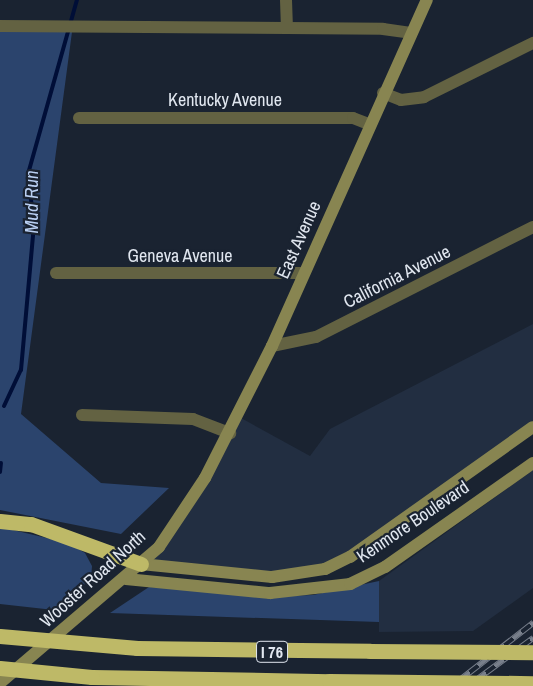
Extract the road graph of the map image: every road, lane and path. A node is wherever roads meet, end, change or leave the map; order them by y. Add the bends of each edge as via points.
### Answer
1 (286, 0) edge
2 (427, 0) edge
3 (0, 26) edge
4 (287, 28) junction
5 (411, 33) junction
6 (533, 42) edge
7 (383, 93) junction
8 (79, 118) dead end
9 (370, 124) junction
10 (533, 227) edge
11 (56, 273) dead end
12 (304, 273) junction
13 (272, 346) junction
14 (82, 415) dead end
15 (533, 427) edge
16 (230, 433) junction
17 (533, 462) edge
18 (197, 490) joint
19 (0, 521) edge
20 (141, 564) junction
21 (126, 579) junction
22 (0, 636) edge
23 (533, 652) edge
24 (0, 668) edge
25 (0, 683) edge
26 (533, 683) edge

1 - 4 street
2 - 5 main road, East Avenue
3 - 4 street
4 - 5 street
5 - 7 main road, East Avenue
6 - 7 street via 424,97 401,100
7 - 9 main road, East Avenue
8 - 9 street, Kentucky Avenue via 353,118
9 - 12 main road, East Avenue
10 - 13 street, California Avenue via 316,337
11 - 12 street, Geneva Avenue
12 - 13 main road, East Avenue
13 - 16 main road, East Avenue
14 - 16 street via 193,419
15 - 20 main road, Kenmore Boulevard via 350,557 325,569 272,577
16 - 18 main road, East Avenue
17 - 21 main road, Kenmore Boulevard via 385,567 350,584 270,593
18 - 20 main road, Wooster Road North
19 - 20 highway via 31,524
20 - 21 main road, Wooster Road North
21 - 25 main road, Wooster Road North
22 - 23 highway, I 76, bridge via 137,648
24 - 26 highway, I 76, bridge via 92,677

